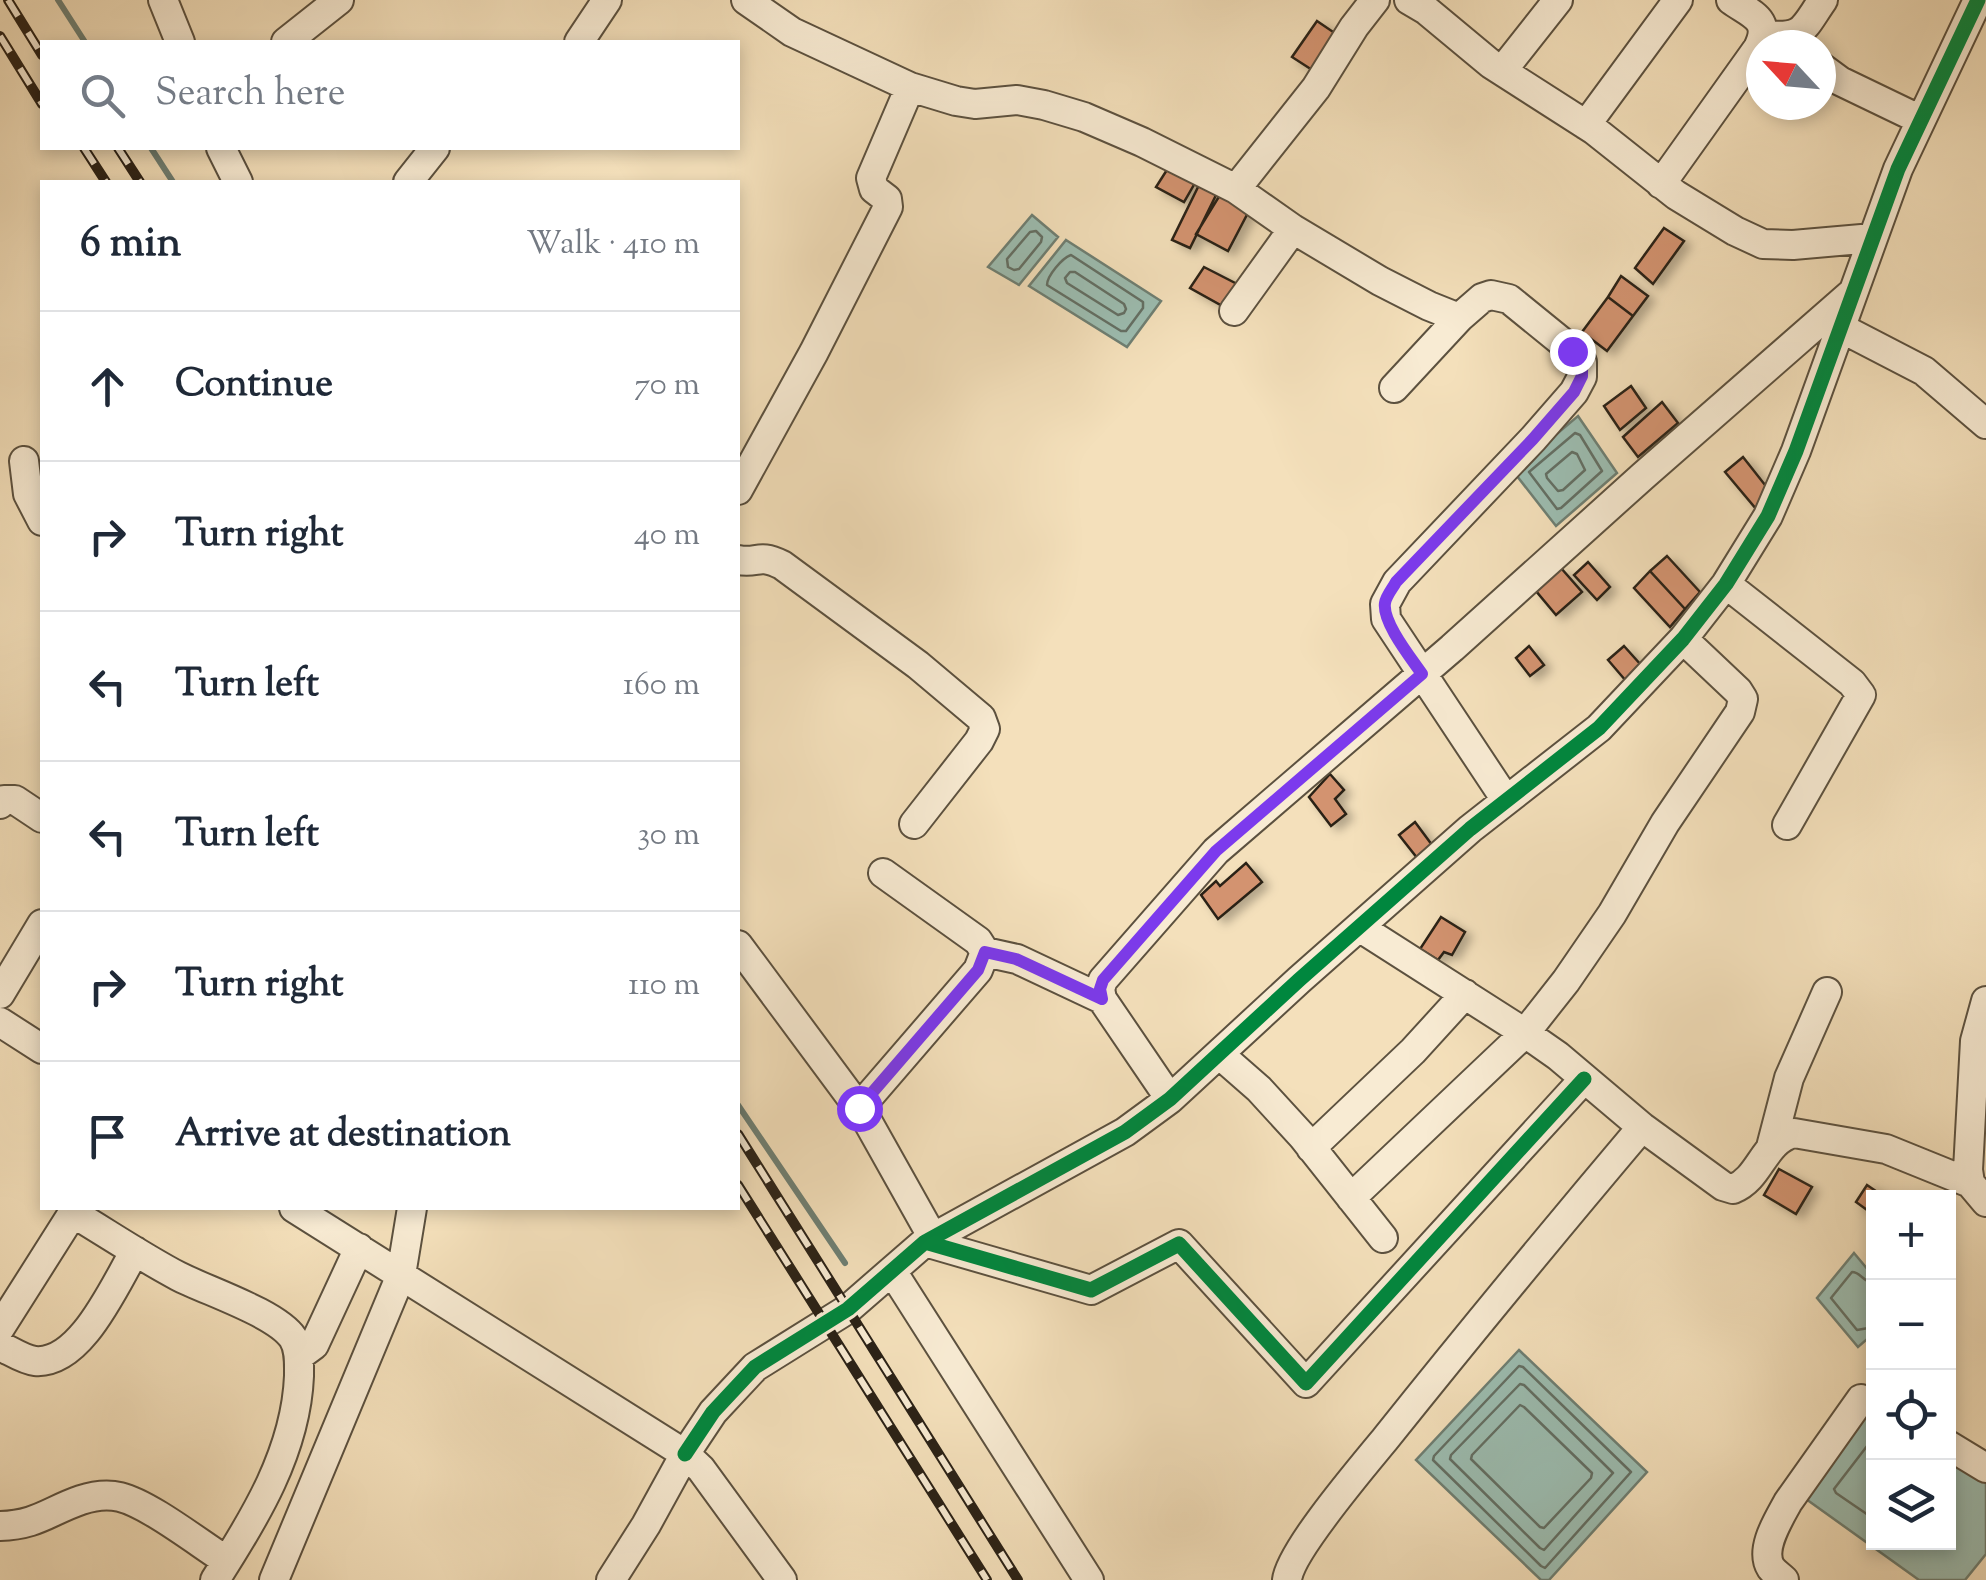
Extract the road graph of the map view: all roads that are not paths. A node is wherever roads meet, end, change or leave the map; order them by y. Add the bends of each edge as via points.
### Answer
1 (163, 0) edge
2 (339, 0) edge
3 (607, 0) edge
4 (746, 0) edge
5 (1374, 0) edge
6 (1558, 0) edge
7 (1678, 0) edge
8 (1731, 0) edge
9 (1823, 0) edge
10 (1978, 0) edge
11 (1423, 3) edge
12 (1767, 30) edge
13 (1801, 30) edge
14 (179, 40) edge
15 (289, 40) edge
16 (580, 40) edge
17 (1960, 40) junction
18 (1986, 52) edge
19 (1746, 65) edge
20 (1502, 72) junction
21 (1836, 78) edge
22 (910, 87) junction
23 (1922, 120) junction
24 (1586, 125) junction
25 (221, 150) edge
26 (433, 150) edge
27 (237, 180) edge
28 (410, 180) edge
29 (1662, 184) junction
30 (1236, 189) junction
31 (1292, 229) junction
32 (1873, 238) junction
33 (1854, 292) junction
34 (1234, 310) dead end
35 (1459, 318) junction
36 (1841, 328) junction
37 (1793, 345) junction
38 (1828, 362) junction
39 (1394, 388) dead end
40 (1986, 424) edge
41 (24, 461) dead end
42 (740, 486) edge
43 (40, 517) edge
44 (740, 560) edge
45 (1726, 584) junction
46 (1683, 639) junction
47 (1422, 674) junction
48 (1506, 800) junction
49 (0, 804) edge
50 (40, 817) edge
51 (914, 824) dead end
52 (1787, 825) dead end
53 (882, 873) dead end
54 (40, 927) edge
55 (1359, 927) junction
56 (740, 948) edge
57 (985, 952) junction
58 (1826, 992) dead end
59 (0, 994) edge
60 (1464, 994) junction
61 (1102, 999) junction
62 (1986, 1001) edge
63 (0, 1022) edge
64 (1525, 1032) junction
65 (1981, 1044) edge
66 (40, 1048) edge
67 (1218, 1054) junction
68 (1584, 1079) junction
69 (1170, 1099) junction
70 (859, 1108) junction
71 (1642, 1126) junction
72 (1771, 1147) junction
73 (1311, 1148) junction
74 (1978, 1193) edge
75 (1351, 1198) junction
76 (74, 1210) edge
77 (297, 1210) edge
78 (412, 1210) edge
79 (1383, 1238) dead end
80 (929, 1240) junction
81 (359, 1248) junction
82 (136, 1251) junction
83 (892, 1270) junction
84 (401, 1275) junction
85 (0, 1328) edge
86 (0, 1346) edge
87 (300, 1356) junction
88 (1866, 1401) edge
89 (1956, 1450) edge
90 (685, 1454) junction
91 (1986, 1468) edge
92 (0, 1526) edge
93 (221, 1571) edge
94 (274, 1580) edge
95 (611, 1580) edge
96 (782, 1580) edge
97 (1089, 1580) edge
98 (1287, 1580) edge
99 (1784, 1580) edge

1 - 14 street
2 - 15 street
3 - 16 street
4 - 22 street via 792,32
5 - 30 street via 1316,88
6 - 20 street
7 - 24 street
8 - 12 street
9 - 13 street
10 - 17 street
11 - 20 street
17 - 18 street
17 - 23 street
19 - 29 street
20 - 24 street
21 - 23 street
22 - 30 street via 956,101 1018,100 1084,117
22 - 42 street via 871,178 888,207
23 - 32 street
24 - 29 street
25 - 27 street
26 - 28 street
29 - 32 street via 1764,244
30 - 31 street
31 - 34 street
31 - 35 street
32 - 33 street
33 - 36 street
33 - 37 street
35 - 39 street
35 - 47 street via 1482,298 1509,299 1572,351 1582,362 1582,376 1533,439 1388,595 1386,619
36 - 38 street
36 - 40 street via 1924,371
37 - 38 street
37 - 47 street
38 - 45 street via 1768,516
41 - 43 street via 28,494
44 - 51 street via 768,558 782,565 981,718 979,741
45 - 46 street
45 - 52 street via 1861,695
46 - 48 street via 1598,728
46 - 64 street via 1738,691 1740,712 1602,928
47 - 48 street
47 - 61 street via 1216,851 1103,980
48 - 55 street
49 - 50 street via 15,800
53 - 57 street
54 - 59 street
55 - 60 street
55 - 67 street
56 - 70 street
57 - 61 street via 1016,959
57 - 70 street via 978,970
58 - 72 street via 1789,1078
60 - 64 street
60 - 73 street
61 - 69 street
62 - 65 street
63 - 66 street
64 - 68 street
64 - 75 street
65 - 74 street via 1968,1170
67 - 69 street
67 - 73 street
68 - 71 street
68 - 80 street via 1306,1382 1179,1244 1090,1290
69 - 80 street via 1125,1132
70 - 80 street
71 - 72 street via 1733,1189 1750,1178
71 - 98 street via 1343,1491 1291,1563
72 - 74 street via 1794,1133 1886,1149
73 - 75 street
75 - 79 street
76 - 82 street
76 - 85 street
77 - 81 street
78 - 84 street
80 - 83 street
81 - 84 street
81 - 87 street via 314,1345
82 - 86 street via 82,1338 63,1355 32,1361
82 - 87 street via 279,1325
83 - 90 street via 848,1309 756,1367
83 - 97 street
84 - 90 street
84 - 94 street
87 - 93 street via 282,1457
88 - 99 street via 1861,1399 1778,1520 1767,1554
89 - 91 street
90 - 95 street
90 - 96 street
92 - 93 street via 35,1522 81,1500 117,1496 154,1513

